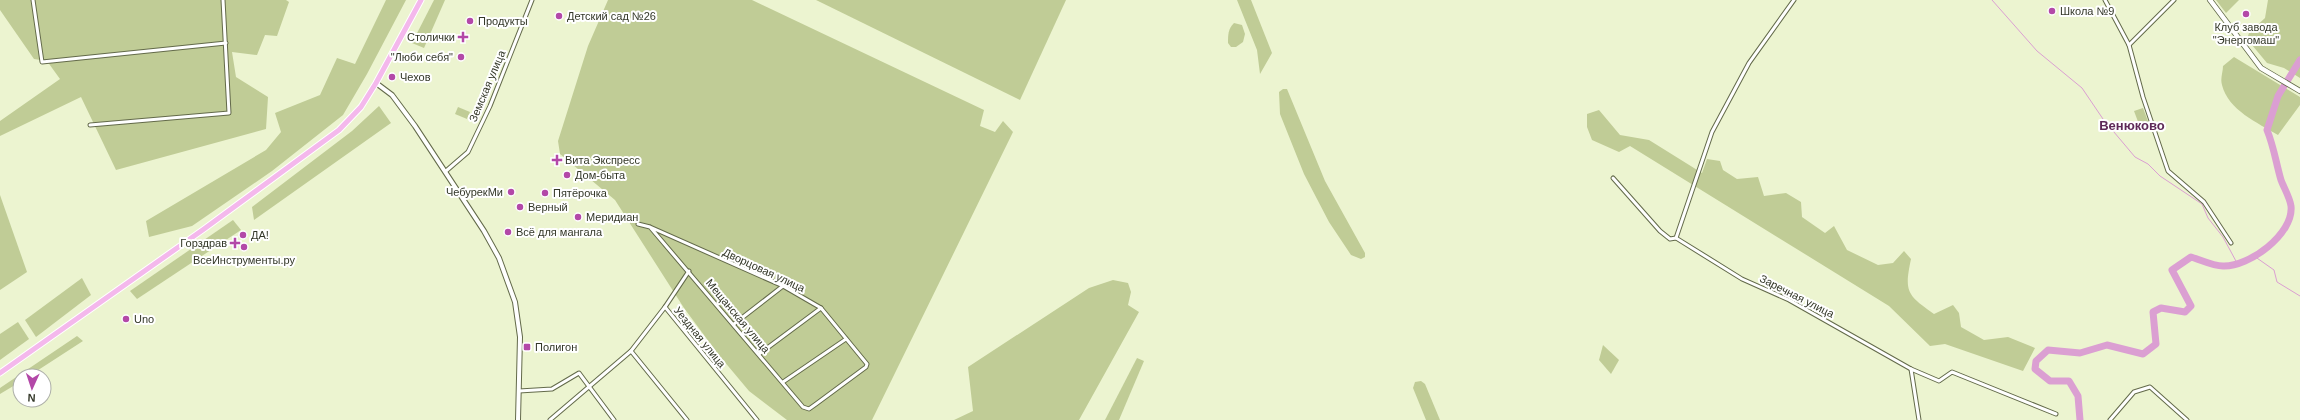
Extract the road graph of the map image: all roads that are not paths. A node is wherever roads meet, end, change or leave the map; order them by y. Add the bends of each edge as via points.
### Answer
1 (33, 0) edge
2 (223, 0) edge
3 (420, 0) edge
4 (532, 0) edge
5 (1794, 0) edge
6 (2104, 0) edge
7 (2174, 0) edge
8 (2210, 0) edge
9 (226, 43) junction
10 (2129, 45) junction
11 (376, 83) junction
12 (2300, 91) edge
13 (90, 125) dead end
14 (446, 172) junction
15 (1613, 178) dead end
16 (638, 224) dead end
17 (650, 227) junction
18 (1676, 238) junction
19 (2231, 243) dead end
20 (689, 271) junction
21 (783, 286) junction
22 (665, 308) junction
23 (821, 308) junction
24 (734, 324) junction
25 (846, 339) junction
26 (631, 351) junction
27 (759, 354) junction
28 (1911, 369) junction
29 (0, 374) edge
30 (783, 382) junction
31 (589, 387) junction
32 (519, 391) junction
33 (816, 404) joint
34 (2056, 414) dead end
35 (518, 420) edge
36 (550, 420) edge
37 (614, 420) edge
38 (687, 420) edge
39 (756, 420) edge
40 (1919, 420) edge
41 (2110, 420) edge
42 (2187, 420) edge

1 - 9 street via 42,62
2 - 9 street
3 - 11 main road
4 - 14 street, Земская улица via 468,152
5 - 18 street via 1749,63 1712,132
6 - 10 street
7 - 10 street
8 - 12 main road via 2261,68
9 - 13 street via 230,112 228,114
10 - 19 street via 2143,97 2168,171 2204,202
11 - 14 street via 392,95
11 - 29 main road via 360,107 333,134 197,235
14 - 32 street via 492,245 515,302 520,337
15 - 18 street, Заречная улица via 1660,232 1670,239
16 - 17 street, Дворцовая улица
17 - 20 street, Мещанская улица
17 - 21 street, Дворцовая улица
18 - 28 street, Заречная улица via 1742,279 1789,300
20 - 22 street
20 - 24 street, Мещанская улица
21 - 23 street, Дворцовая улица
21 - 24 street
22 - 26 street, Уездная улица
22 - 39 street, Уездная улица
23 - 25 street, Дворцовая улица
23 - 27 street
24 - 27 street, Мещанская улица
25 - 30 street
25 - 33 street, Дворцовая улица via 867,364 866,367
26 - 31 street, Уездная улица
26 - 38 street
27 - 30 street, Мещанская улица
28 - 34 street, Заречная улица via 1939,381 1952,372
28 - 40 street
30 - 33 street, Мещанская улица via 803,407 809,408
31 - 32 street via 579,373 552,389
31 - 36 street, Уездная улица
31 - 37 street
32 - 35 street
41 - 42 street via 2134,392 2150,387

